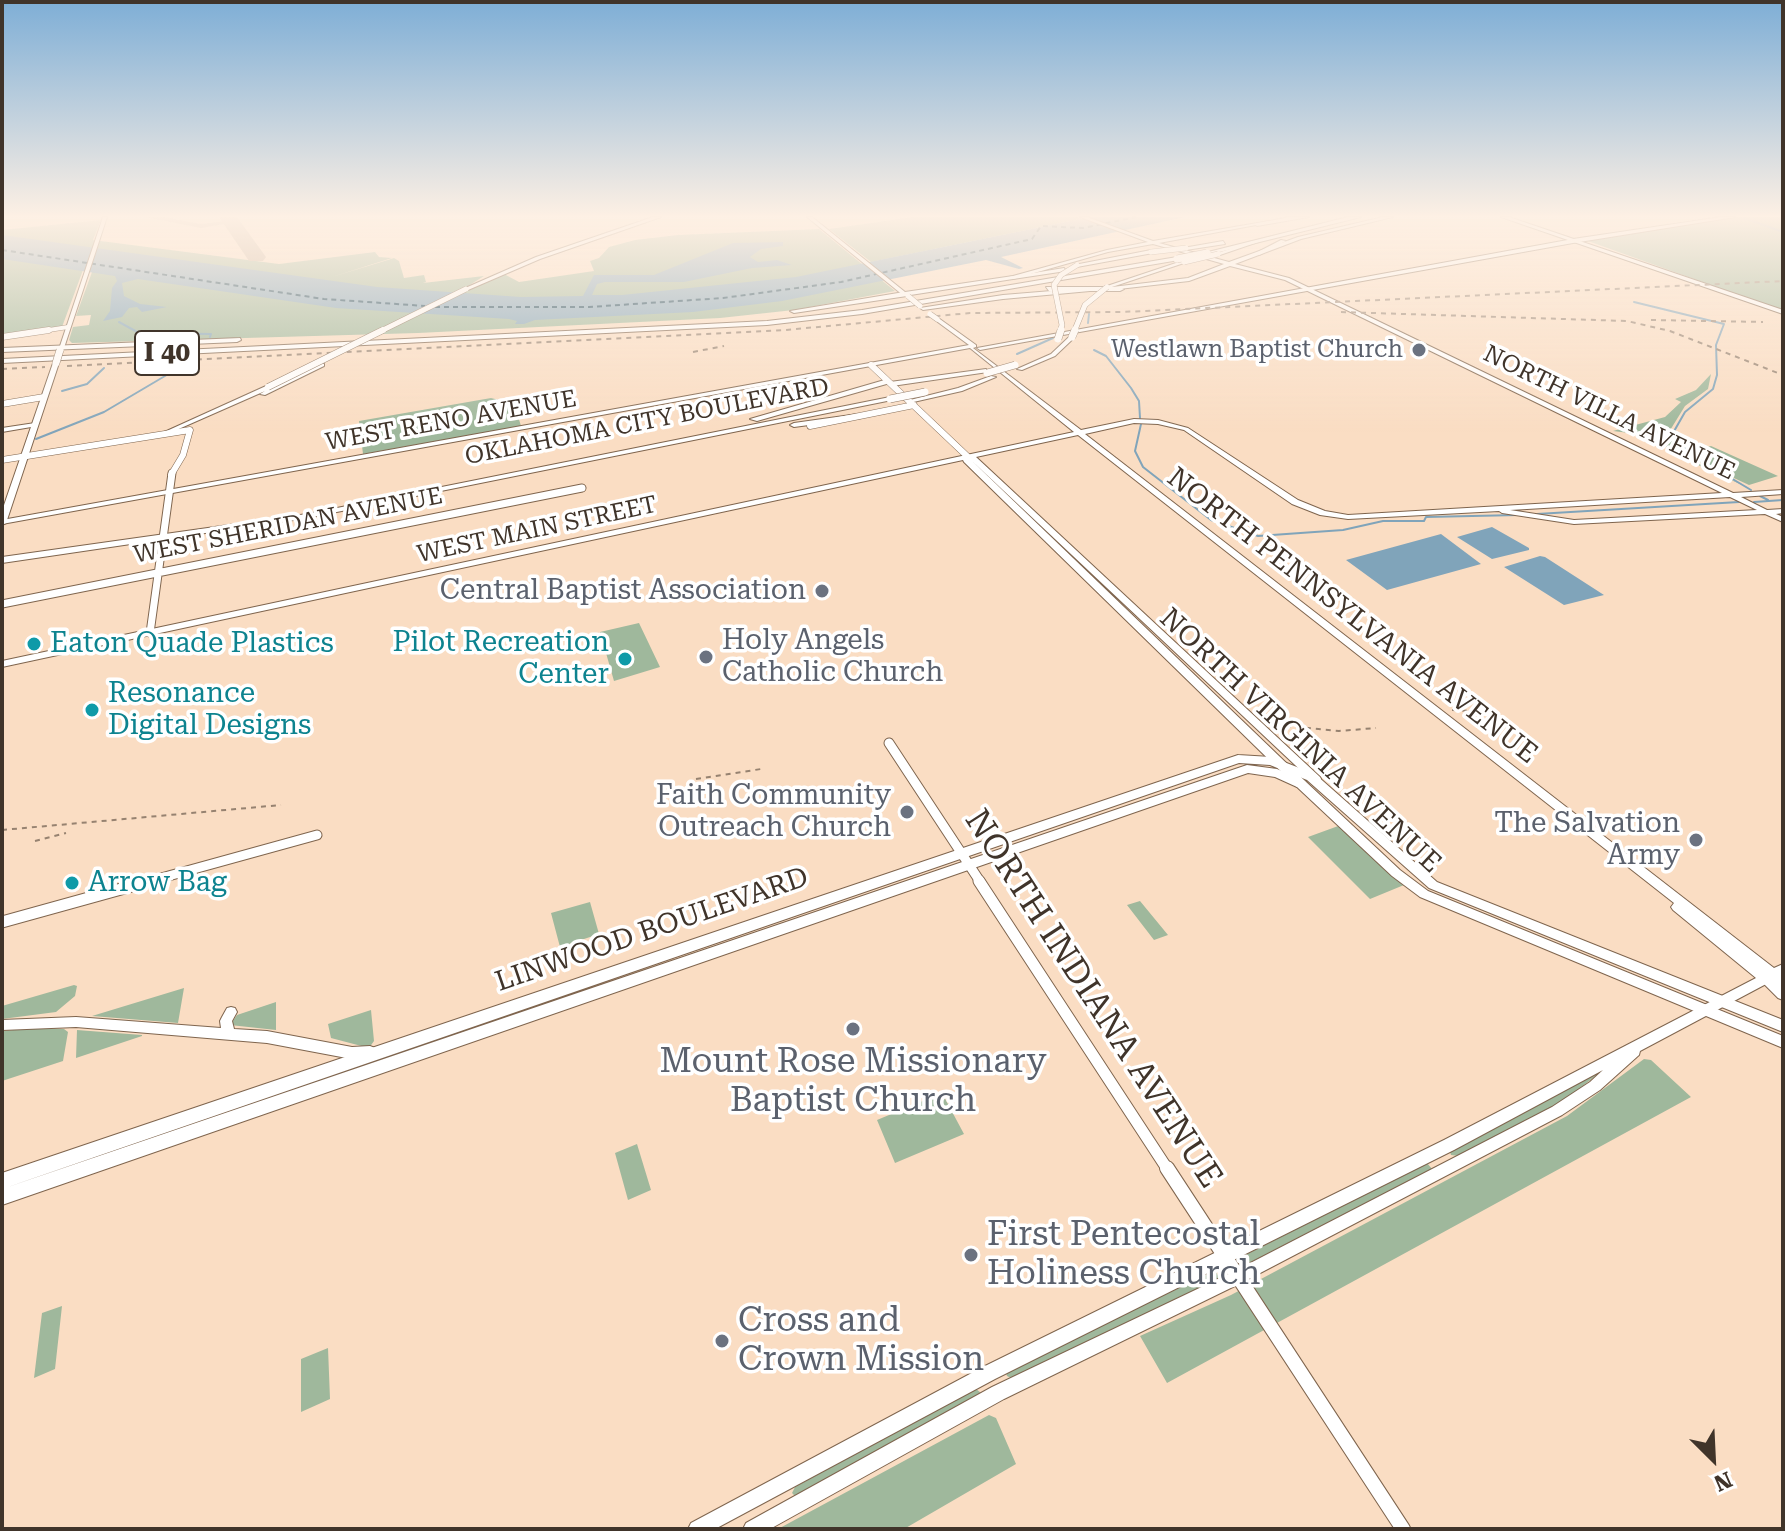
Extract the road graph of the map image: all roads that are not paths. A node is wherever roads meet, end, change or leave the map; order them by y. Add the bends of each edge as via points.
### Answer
1 (82, 288) edge
2 (467, 288) edge
3 (897, 288) edge
4 (934, 288) edge
5 (970, 288) edge
6 (1005, 288) edge
7 (1055, 288) edge
8 (1105, 288) edge
9 (1124, 288) edge
10 (1300, 288) edge
11 (1304, 288) edge
12 (1712, 288) edge
13 (1120, 289) junction
14 (903, 293) junction
15 (961, 296) junction
16 (924, 310) junction
17 (1783, 313) edge
18 (706, 321) junction
19 (691, 327) junction
20 (68, 328) junction
21 (2, 337) edge
22 (361, 338) junction
23 (311, 346) junction
24 (975, 348) junction
25 (61, 349) junction
26 (2, 358) edge
27 (992, 361) junction
28 (56, 363) junction
29 (312, 363) dead end
30 (322, 365) dead end
31 (871, 365) junction
32 (1018, 367) junction
33 (989, 374) junction
34 (1009, 378) junction
35 (1019, 378) junction
36 (890, 383) junction
37 (1034, 396) junction
38 (44, 397) junction
39 (242, 400) junction
40 (911, 403) junction
41 (2, 404) edge
42 (858, 416) junction
43 (35, 425) junction
44 (810, 426) dead end
45 (187, 428) junction
46 (2, 430) edge
47 (1080, 432) junction
48 (707, 433) junction
49 (163, 434) joint
50 (24, 456) junction
51 (967, 456) junction
52 (2, 460) edge
53 (582, 488) dead end
54 (1783, 492) edge
55 (167, 493) junction
56 (1730, 495) junction
57 (1517, 510) junction
58 (1783, 511) edge
59 (1765, 512) junction
60 (1783, 520) edge
61 (2, 523) edge
62 (161, 536) junction
63 (7, 553) edge
64 (2, 560) edge
65 (157, 573) junction
66 (2, 604) edge
67 (150, 633) junction
68 (2, 664) edge
69 (889, 743) dead end
70 (1286, 766) junction
71 (1320, 783) joint
72 (1301, 784) joint
73 (317, 835) dead end
74 (964, 857) junction
75 (2, 922) edge
76 (1776, 976) edge
77 (1783, 994) edge
78 (1719, 1003) junction
79 (1703, 1011) junction
80 (231, 1012) dead end
81 (2, 1025) edge
82 (1783, 1026) edge
83 (228, 1034) junction
84 (1783, 1042) edge
85 (1641, 1044) junction
86 (380, 1051) junction
87 (2, 1181) edge
88 (2, 1197) edge
89 (1226, 1259) junction
90 (1238, 1277) junction
91 (697, 1529) edge
92 (752, 1529) edge
93 (1403, 1529) edge

1 - 20 main road
2 - 39 main road, bridge
3 - 14 main road
4 - 14 main road
5 - 18 highway, I 40 via 843,309
6 - 15 highway, I 40
7 - 32 main road, OKLAHOMA CITY BOULEVARD, bridge via 1062,325 1058,339
8 - 32 main road, OKLAHOMA CITY BOULEVARD, bridge via 1085,305 1072,337 1053,355
9 - 13 main road
10 - 24 main road, WEST RENO AVENUE
11 - 56 main road, NORTH VILLA AVENUE
12 - 17 main road
13 - 15 highway
13 - 16 main road via 1023,295
14 - 16 main road, bridge
14 - 18 highway
15 - 19 highway, I 40 via 809,319
16 - 19 highway via 790,325
16 - 24 main road, bridge
18 - 22 highway, I 40
19 - 23 highway, I 40
20 - 21 street
20 - 25 main road
22 - 25 highway
22 - 26 highway, I 40
23 - 26 highway, I 40
23 - 28 highway
24 - 27 main road
24 - 31 main road, WEST RENO AVENUE
25 - 26 highway
25 - 28 main road, bridge
26 - 28 highway
27 - 34 main road
27 - 35 main road
28 - 38 main road
29 - 39 main road
30 - 39 main road
31 - 36 street, NORTH VIRGINIA AVENUE
31 - 55 main road, WEST RENO AVENUE
32 - 33 main road, OKLAHOMA CITY BOULEVARD, bridge
32 - 33 main road, OKLAHOMA CITY BOULEVARD, bridge
33 - 36 main road
33 - 40 main road via 960,390
33 - 48 main road, OKLAHOMA CITY BOULEVARD, bridge
34 - 35 main road
34 - 37 main road
35 - 37 main road
36 - 40 street, NORTH VIRGINIA AVENUE
36 - 48 main road
37 - 47 main road, NORTH PENNSYLVANIA AVENUE
38 - 41 street
38 - 43 main road
39 - 45 main road
40 - 42 street
40 - 51 street, NORTH VIRGINIA AVENUE
42 - 44 street
42 - 48 main road
43 - 46 main road
43 - 50 main road
45 - 49 main road
45 - 55 street via 183,455 170,475
47 - 51 main road, WEST MAIN STREET
47 - 57 main road, WEST MAIN STREET via 1134,421 1179,426 1295,502 1332,515
47 - 76 main road, NORTH PENNSYLVANIA AVENUE
48 - 62 main road, OKLAHOMA CITY BOULEVARD via 326,513
49 - 50 street
50 - 52 street
50 - 61 main road
51 - 67 main road, WEST MAIN STREET
51 - 70 main road, NORTH VIRGINIA AVENUE via 966,461 1158,638
53 - 65 street, WEST SHERIDAN AVENUE
54 - 56 main road
55 - 61 main road, WEST RENO AVENUE
55 - 62 street
56 - 57 main road
56 - 59 main road, NORTH VILLA AVENUE
57 - 59 main road via 1574,522
58 - 59 main road
59 - 60 main road, NORTH VILLA AVENUE
62 - 63 main road, OKLAHOMA CITY BOULEVARD
62 - 64 main road, OKLAHOMA CITY BOULEVARD
62 - 65 street
65 - 66 street, WEST SHERIDAN AVENUE
65 - 67 street
67 - 68 main road, WEST MAIN STREET
69 - 74 street, NORTH INDIANA AVENUE
70 - 71 main road, LINWOOD BOULEVARD
70 - 72 main road, LINWOOD BOULEVARD
70 - 74 main road, LINWOOD BOULEVARD via 1237,771
71 - 78 main road, NORTH VIRGINIA AVENUE via 1427,882
72 - 79 main road, NORTH VIRGINIA AVENUE via 1424,894
73 - 75 street
74 - 86 main road, LINWOOD BOULEVARD
74 - 88 main road, LINWOOD BOULEVARD
74 - 89 street, NORTH INDIANA AVENUE
76 - 77 main road, NORTH PENNSYLVANIA AVENUE
76 - 78 main road
78 - 79 main road
78 - 82 main road, NORTH VIRGINIA AVENUE
79 - 84 main road, NORTH VIRGINIA AVENUE
79 - 85 main road
80 - 83 main road
81 - 83 main road via 48,1021
83 - 86 main road via 352,1053
85 - 89 main road
85 - 90 main road via 1595,1086 1557,1111
86 - 87 main road, LINWOOD BOULEVARD
89 - 90 street, NORTH INDIANA AVENUE
89 - 91 main road via 989,1373
90 - 92 main road via 998,1393
90 - 93 street, NORTH INDIANA AVENUE

